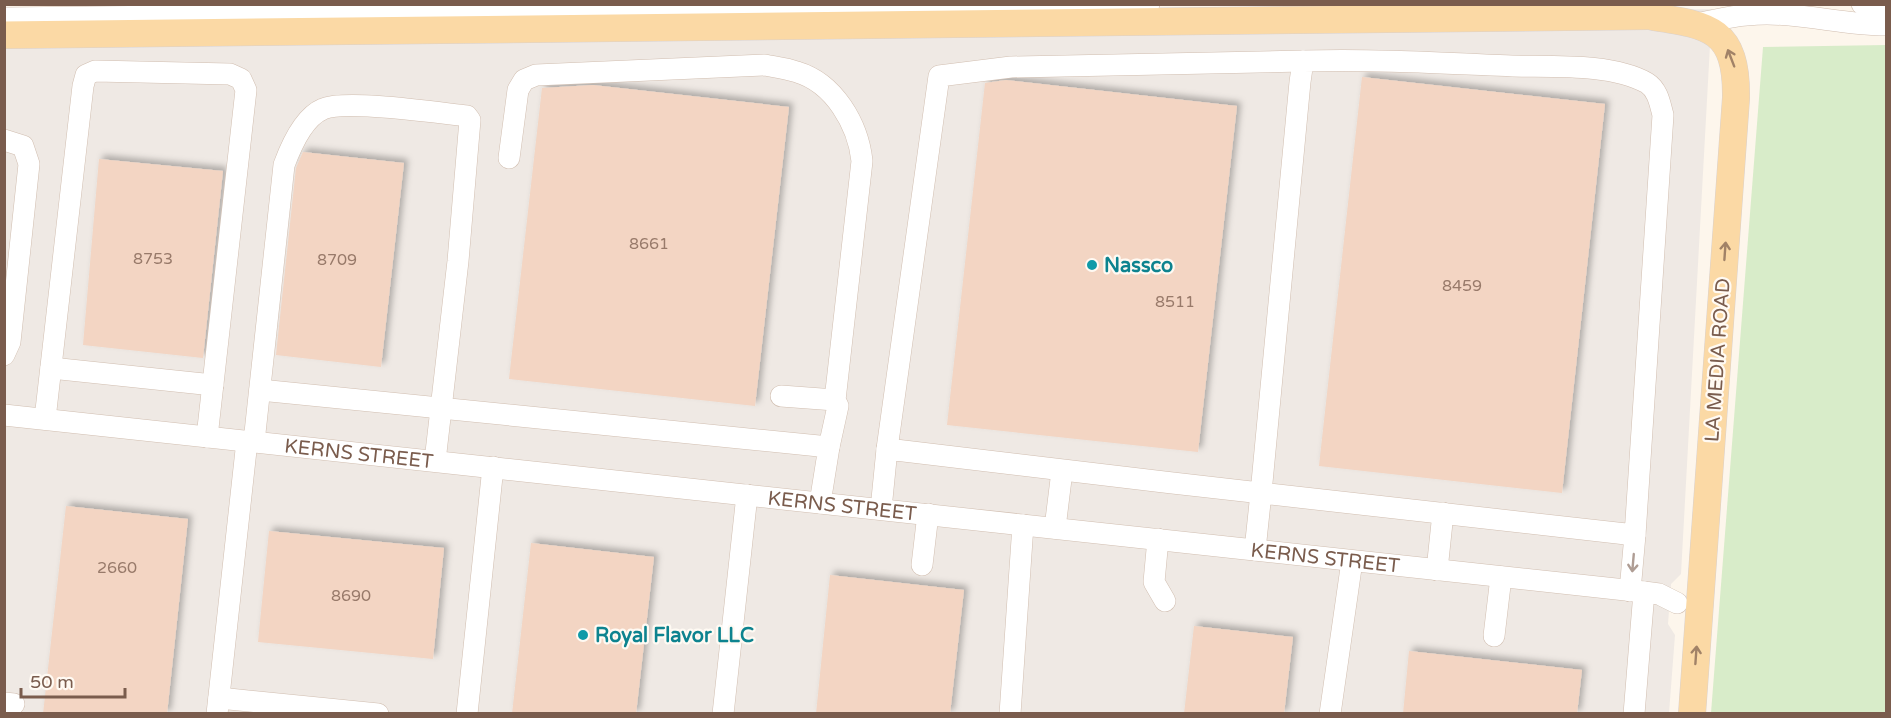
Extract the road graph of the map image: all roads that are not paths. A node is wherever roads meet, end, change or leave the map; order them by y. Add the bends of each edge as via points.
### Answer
1 (1149, 4) edge
2 (1862, 4) edge
3 (1887, 7) edge
4 (4, 18) edge
5 (1696, 24) junction
6 (1887, 25) edge
7 (4, 35) edge
8 (4, 50) edge
9 (1303, 61) junction
10 (4, 140) edge
11 (509, 158) dead end
12 (4, 355) edge
13 (51, 368) junction
14 (213, 385) junction
15 (260, 390) junction
16 (781, 396) dead end
17 (835, 400) junction
18 (441, 406) junction
19 (4, 414) edge
20 (45, 419) junction
21 (207, 436) junction
22 (251, 441) junction
23 (829, 447) junction
24 (887, 449) junction
25 (435, 461) junction
26 (493, 467) junction
27 (1062, 471) junction
28 (1261, 493) junction
29 (747, 495) junction
30 (820, 503) junction
31 (881, 509) junction
32 (1443, 513) junction
33 (928, 514) junction
34 (1023, 525) junction
35 (1055, 528) junction
36 (1635, 535) junction
37 (1158, 540) junction
38 (1255, 550) junction
39 (1352, 561) junction
40 (922, 565) dead end
41 (1437, 570) junction
42 (1501, 577) junction
43 (1637, 591) junction
44 (1165, 601) dead end
45 (1677, 603) dead end
46 (1494, 636) dead end
47 (218, 706) edge
48 (378, 714) edge
49 (467, 714) edge
50 (723, 714) edge
51 (1010, 714) edge
52 (1330, 714) edge
53 (1634, 714) edge
54 (1692, 714) edge

1 - 4 street
2 - 3 street
5 - 6 street via 1748,14
5 - 7 main road via 1648,16
5 - 8 main road via 1661,30
54 -> 5 main road, LA MEDIA ROAD via 1737,76 1725,43 1711,29
9 - 24 street via 1011,67 939,76
9 - 28 street
9 - 36 street via 1390,60 1591,69 1649,84 1659,98 1663,115
10 - 12 street via 23,146 30,164 10,342
11 - 17 street via 518,90 524,80 536,75 765,65 799,72 831,93 860,142 862,161
13 - 14 street
13 - 14 street via 86,75 95,71 230,74 242,79 246,90
13 - 20 street
14 - 21 street
15 - 18 street
15 - 18 street via 284,165 302,129 322,109 344,105 467,116 470,120
15 - 22 street
16 - 17 street
17 - 23 street via 838,406
18 - 23 street
18 - 25 street
19 - 20 street, KERNS STREET
20 - 21 street, KERNS STREET
21 - 22 street, KERNS STREET
22 - 25 street, KERNS STREET
22 - 47 street
23 - 30 street
24 - 27 street
24 - 31 street
25 - 26 street, KERNS STREET
26 - 29 street, KERNS STREET
26 - 49 street
27 - 28 street
27 - 35 street
28 - 32 street
28 - 38 street
29 - 30 street, KERNS STREET
29 - 50 street
30 - 31 street, KERNS STREET
31 - 33 street, KERNS STREET
32 - 36 street
32 - 41 street
33 - 34 street, KERNS STREET
33 - 40 street
34 - 35 street, KERNS STREET
34 - 51 street
35 - 37 street, KERNS STREET
36 -> 43 street
37 - 38 street, KERNS STREET
37 - 44 street via 1154,582
38 - 39 street, KERNS STREET
39 - 41 street, KERNS STREET
39 - 52 street
41 - 42 street, KERNS STREET
42 - 43 street, KERNS STREET
42 - 46 street
43 - 45 street, KERNS STREET via 1659,594
43 - 53 street
47 - 48 street

